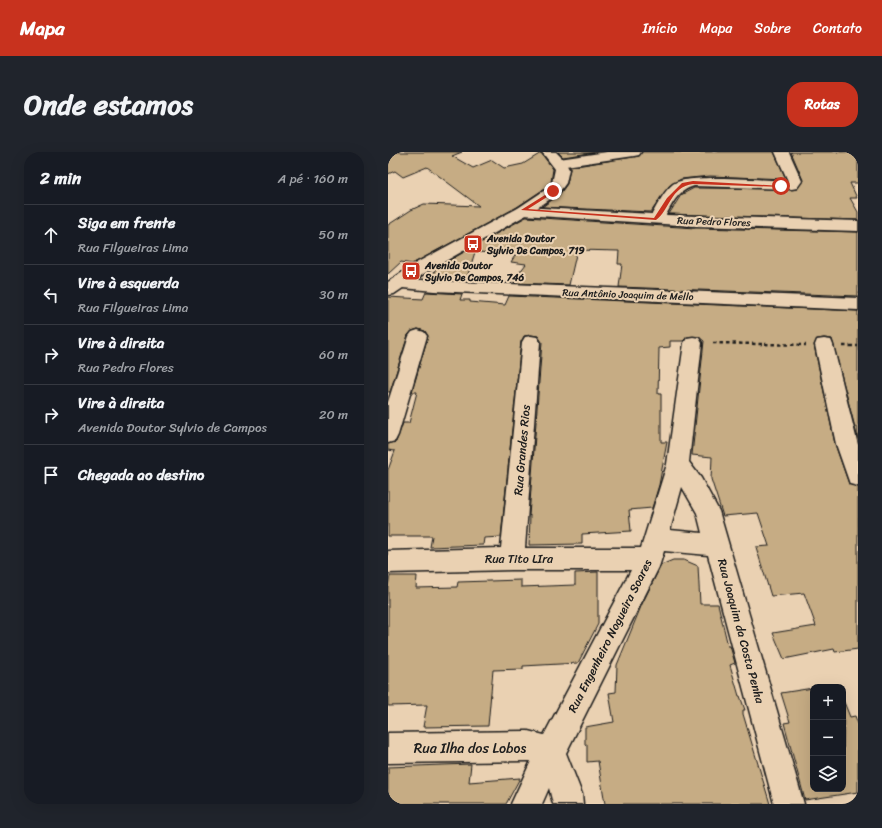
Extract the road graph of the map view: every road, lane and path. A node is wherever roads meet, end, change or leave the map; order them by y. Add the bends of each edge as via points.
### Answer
1 (634, 152) edge
2 (782, 152) edge
3 (554, 158) edge
4 (523, 210) junction
5 (656, 219) junction
6 (858, 226) edge
7 (393, 287) edge
8 (858, 304) edge
9 (418, 336) dead end
10 (531, 342) dead end
11 (693, 343) joint
12 (824, 345) junction
13 (858, 346) edge
14 (388, 435) edge
15 (678, 464) junction
16 (858, 477) edge
17 (717, 545) junction
18 (653, 550) junction
19 (512, 559) junction
20 (388, 562) edge
21 (388, 748) edge
22 (551, 752) junction
23 (526, 804) edge
24 (568, 804) edge
25 (788, 804) edge

1 - 3 street
2 - 5 street via 795,181 792,185 693,182 683,184 668,199
3 - 4 street via 562,168 556,187
4 - 5 street, Rua Pedro Flores
4 - 7 street via 422,267
5 - 6 street, Rua Pedro Flores
7 - 8 street, Rua Antônio Joaquim de Mello via 434,286
9 - 14 street
10 - 19 street, Rua Grandes Rios
11 - 12 path
11 - 15 street, Rua Engenheiro Nogueira Soares
12 - 13 path
12 - 16 street via 847,444
15 - 17 street, Rua Joaquim da Costa Penha via 708,510
15 - 18 street, Rua Engenheiro Nogueira Soares
17 - 18 street, Rua Tito LIra
17 - 25 street, Rua Joaquim da Costa Penha
18 - 19 street, Rua Tito LIra
18 - 22 street, Rua Engenheiro Nogueira Soares
19 - 20 street, Rua Tito LIra
21 - 22 street, Rua Ilha dos Lobos via 528,746
22 - 23 street, Rua Engenheiro Nogueira Soares
22 - 24 street via 567,794

